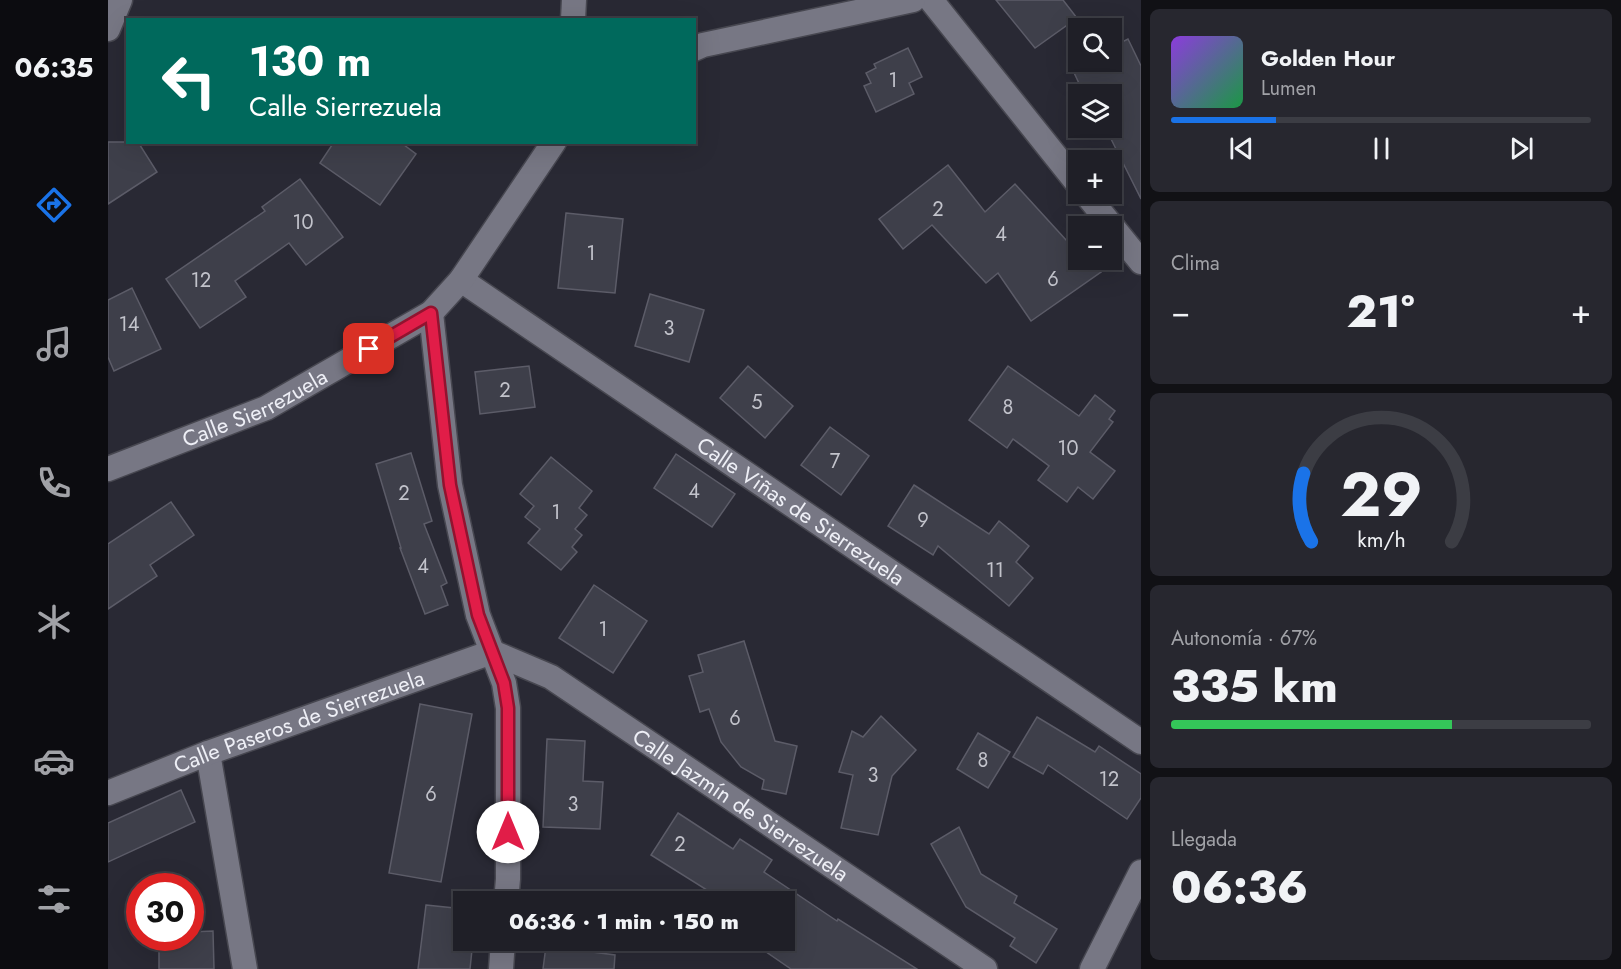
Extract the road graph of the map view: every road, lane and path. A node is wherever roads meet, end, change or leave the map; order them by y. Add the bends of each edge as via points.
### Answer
1 (120, 0) edge
2 (574, 0) edge
3 (913, 0) edge
4 (931, 0) edge
5 (573, 18) edge
6 (108, 29) edge
7 (696, 48) edge
8 (552, 144) edge
9 (1068, 171) edge
10 (1094, 204) edge
11 (1141, 262) edge
12 (461, 280) junction
13 (431, 313) junction
14 (108, 469) edge
15 (492, 652) junction
16 (1141, 742) edge
17 (208, 753) junction
18 (108, 793) edge
19 (1141, 872) edge
20 (507, 891) edge
21 (502, 951) edge
22 (245, 969) edge
23 (501, 969) edge
24 (985, 969) edge
25 (1092, 969) edge

1 - 6 street
2 - 5 street
3 - 7 street
4 - 9 street
8 - 12 street, Calle Sierrezuela
10 - 11 street
12 - 13 street, Calle Sierrezuela
12 - 16 street, Calle Viñas de Sierrezuela
13 - 14 street, Calle Sierrezuela via 266,408
13 - 15 street via 450,485 478,615
15 - 17 street, Calle Paseros de Sierrezuela
15 - 20 street via 504,683 508,708
15 - 24 street, Calle Jazmín de Sierrezuela via 551,677
17 - 18 street, Calle Paseros de Sierrezuela
17 - 22 street
19 - 25 street
21 - 23 street

